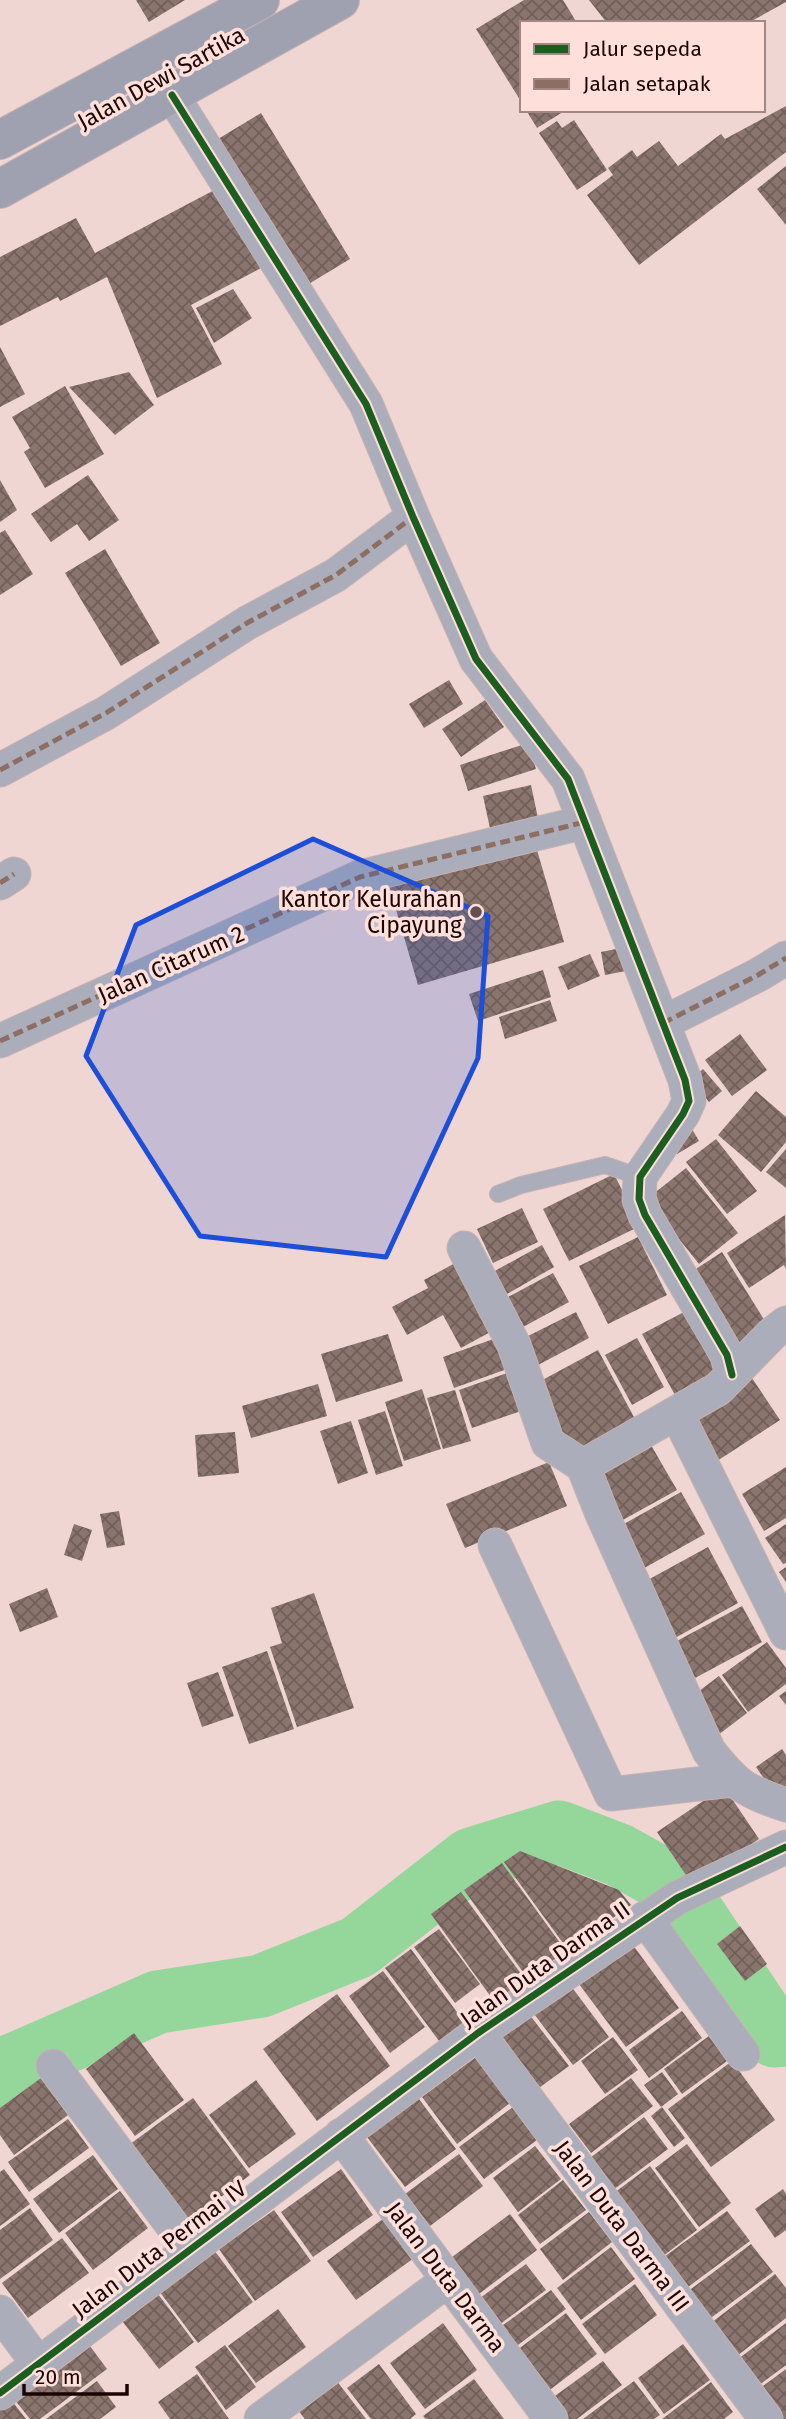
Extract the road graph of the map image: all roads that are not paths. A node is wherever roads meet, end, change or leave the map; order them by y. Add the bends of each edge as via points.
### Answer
1 (260, 0) edge
2 (340, 0) edge
3 (172, 95) junction
4 (0, 140) edge
5 (0, 189) edge
6 (412, 517) junction
7 (0, 770) edge
8 (585, 822) junction
9 (786, 958) edge
10 (663, 1023) junction
11 (0, 1041) edge
12 (640, 1177) junction
13 (498, 1194) dead end
14 (464, 1248) dead end
15 (786, 1323) edge
16 (732, 1375) junction
17 (685, 1430) dead end
18 (583, 1466) junction
19 (495, 1545) dead end
20 (786, 1633) edge
21 (732, 1780) junction
22 (786, 1805) edge
23 (786, 1847) edge
24 (645, 1918) junction
25 (478, 2033) junction
26 (743, 2054) dead end
27 (53, 2066) dead end
28 (341, 2135) junction
29 (190, 2249) junction
30 (448, 2280) junction
31 (0, 2312) edge
32 (38, 2364) junction
33 (0, 2393) edge
34 (261, 2419) edge
35 (551, 2419) edge
36 (766, 2419) edge

1 - 4 highway, Jalan Dewi Sartika
2 - 3 highway, Jalan Dewi Sartika
3 - 5 highway, Jalan Dewi Sartika
3 - 6 street via 366,404
6 - 7 street via 336,575 247,623 106,713
6 - 8 street via 476,659 568,779
8 - 10 street
8 - 11 street, Jalan Citarum 2 via 360,877
9 - 10 street
10 - 12 street via 689,1101
12 - 13 lane via 605,1165
12 - 16 street via 639,1199 645,1215 727,1354
14 - 18 street via 514,1345 548,1443
15 - 16 street
16 - 18 street via 718,1389
17 - 20 street
18 - 21 street via 700,1736
19 - 21 street via 611,1794
21 - 22 street
23 - 24 street, Jalan Duta Darma II
24 - 25 street, Jalan Duta Darma II
24 - 26 street
25 - 28 street, Jalan Duta Darma II
25 - 36 street, Jalan Duta Darma III
27 - 29 street
28 - 29 street, Jalan Duta Permai IV
28 - 30 street, Jalan Duta Darma
29 - 32 street, Jalan Duta Permai IV
30 - 34 street
30 - 35 street, Jalan Duta Darma
31 - 32 street
32 - 33 street, Jalan Duta Permai IV

